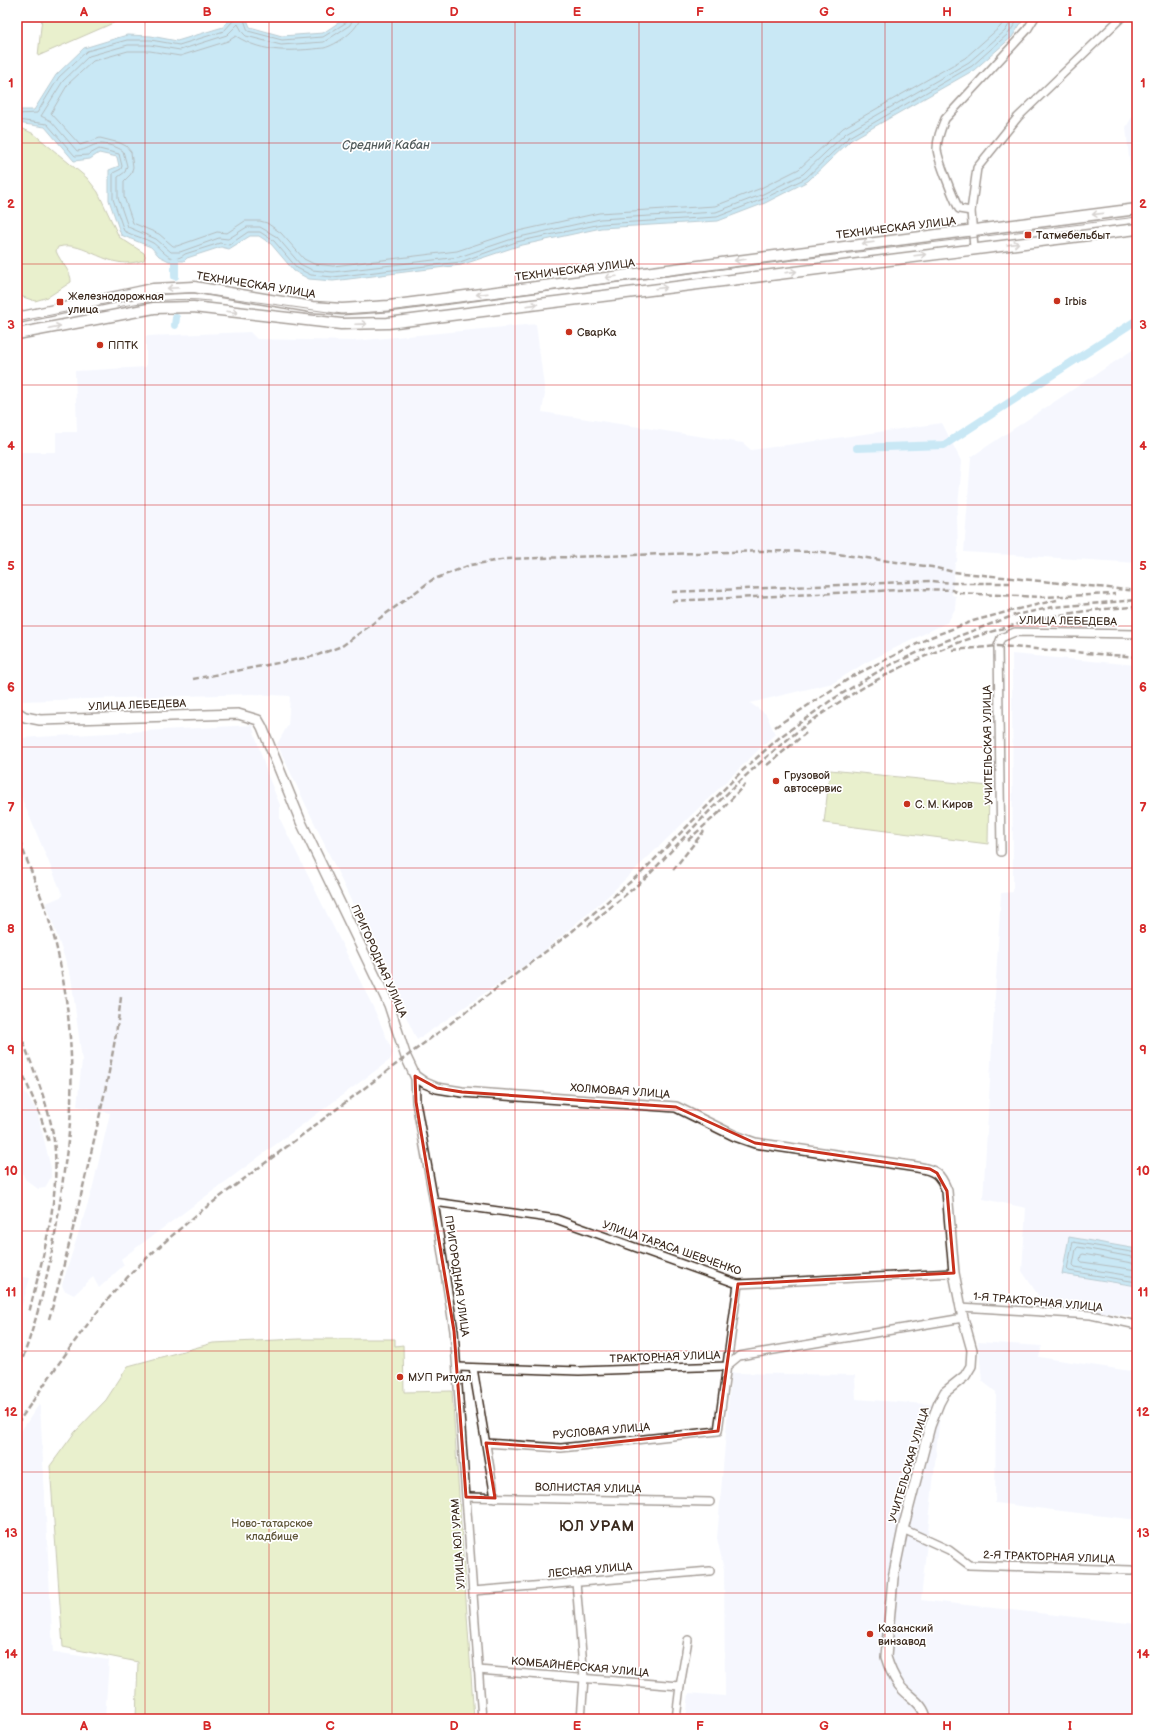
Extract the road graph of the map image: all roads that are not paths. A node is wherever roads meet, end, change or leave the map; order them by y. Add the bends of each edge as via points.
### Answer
1 (1035, 17) edge
2 (1122, 17) edge
3 (1137, 209) edge
4 (971, 210) junction
5 (1137, 229) edge
6 (972, 230) junction
7 (974, 248) junction
8 (17, 318) edge
9 (17, 334) edge
10 (1137, 634) edge
11 (1001, 638) joint
12 (17, 712) edge
13 (258, 720) joint
14 (1001, 852) dead end
15 (415, 1076) junction
16 (937, 1173) joint
17 (434, 1202) junction
18 (954, 1273) junction
19 (738, 1284) junction
20 (960, 1307) junction
21 (962, 1318) junction
22 (1137, 1325) edge
23 (727, 1366) junction
24 (457, 1367) junction
25 (473, 1368) junction
26 (486, 1443) junction
27 (466, 1497) junction
28 (495, 1498) junction
29 (710, 1502) dead end
30 (903, 1528) junction
31 (1132, 1570) dead end
32 (710, 1571) dead end
33 (576, 1582) junction
34 (473, 1591) junction
35 (688, 1640) dead end
36 (478, 1670) junction
37 (584, 1678) junction
38 (680, 1686) junction
39 (482, 1719) edge
40 (581, 1719) edge
41 (676, 1719) edge
42 (926, 1719) edge

1 - 4 street via 945,119 938,137 937,151 954,199 959,209
2 - 4 street via 1018,116 977,168
3 -> 6 main road, ТЕХНИЧЕСКАЯ УЛИЦА
4 - 6 street
7 -> 5 main road
6 - 7 street
6 -> 8 main road, ТЕХНИЧЕСКАЯ УЛИЦА via 389,306 342,309 312,307 194,287 153,289
9 -> 7 main road via 154,308 193,307 342,324 388,323
10 - 11 street, УЛИЦА ЛЕБЕДЕВА via 1015,632
11 - 14 street, УЧИТЕЛЬСКАЯ УЛИЦА via 998,646
12 - 13 street, УЛИЦА ЛЕБЕДЕВА via 25,717 40,720 238,714
13 - 15 street, ПРИГОРОДНАЯ УЛИЦА via 301,822 389,1005
15 - 16 street, ХОЛМОВАЯ УЛИЦА via 437,1088 462,1092 676,1107 755,1143 917,1167
15 - 17 street, ПРИГОРОДНАЯ УЛИЦА via 416,1102
16 - 18 street, УЧИТЕЛЬСКАЯ УЛИЦА via 947,1191
17 - 19 street, УЛИЦА ТАРАСА ШЕВЧЕНКО via 556,1219
17 - 24 street, ПРИГОРОДНАЯ УЛИЦА
18 - 19 street, УЛИЦА ТАРАСА ШЕВЧЕНКО
18 - 20 street, УЧИТЕЛЬСКАЯ УЛИЦА
19 - 23 street
20 - 21 street, УЧИТЕЛЬСКАЯ УЛИЦА
20 - 22 street, 1-Я ТРАКТОРНАЯ УЛИЦА via 1091,1315
21 - 23 street, ТРАКТОРНАЯ УЛИЦА via 739,1356
21 - 30 street, УЧИТЕЛЬСКАЯ УЛИЦА via 972,1350 971,1366 966,1376 945,1392 939,1403 930,1426
23 - 25 street, ТРАКТОРНАЯ УЛИЦА via 579,1371
23 - 26 street, РУСЛОВАЯ УЛИЦА via 718,1431 561,1448
24 - 25 street, ТРАКТОРНАЯ УЛИЦА
24 - 27 street, УЛИЦА ЮЛ УРАМ
25 - 26 street
26 - 28 street
27 - 28 street, ВОЛНИСТАЯ УЛИЦА
27 - 34 street, УЛИЦА ЮЛ УРАМ
28 - 29 street, ВОЛНИСТАЯ УЛИЦА
30 - 31 street, 2-Я ТРАКТОРНАЯ УЛИЦА via 950,1550 969,1565
30 - 42 street, УЧИТЕЛЬСКАЯ УЛИЦА via 893,1578 886,1657 889,1669 900,1686 918,1703
32 - 33 street, ЛЕСНАЯ УЛИЦА
33 - 34 street, ЛЕСНАЯ УЛИЦА
33 - 37 street
34 - 36 street, УЛИЦА ЮЛ УРАМ
35 - 38 street
36 - 37 street, КОМБАЙНЁРСКАЯ УЛИЦА
36 - 39 street, УЛИЦА ЮЛ УРАМ
37 - 38 street, КОМБАЙНЁРСКАЯ УЛИЦА
37 - 40 street
38 - 41 street

